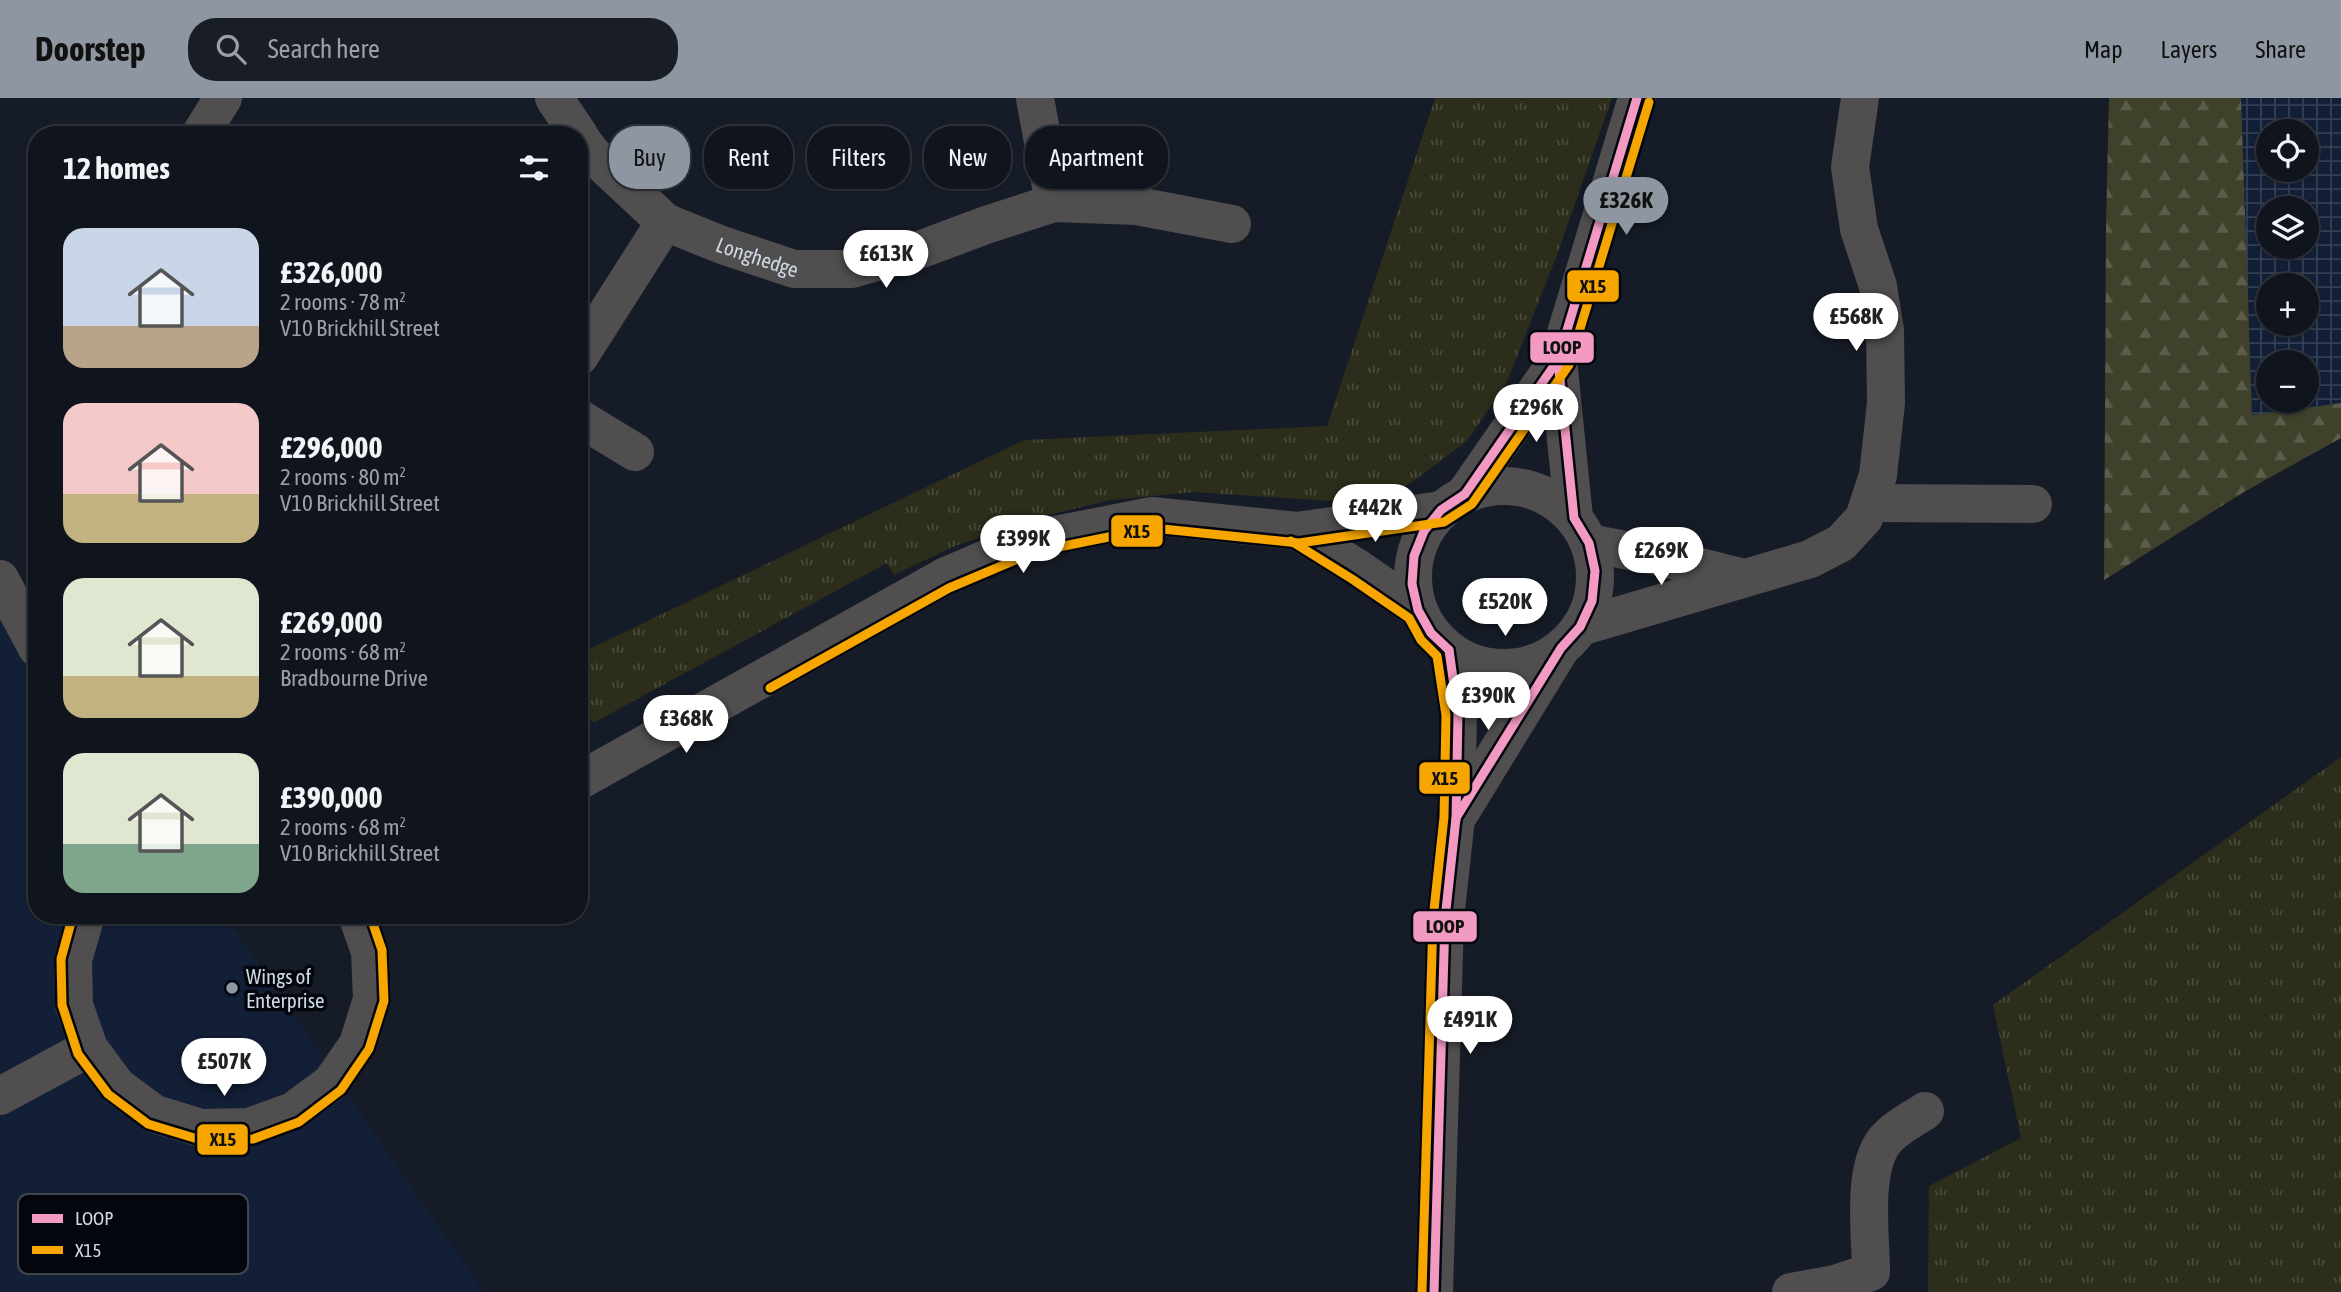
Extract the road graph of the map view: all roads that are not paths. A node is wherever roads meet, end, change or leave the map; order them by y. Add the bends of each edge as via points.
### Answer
1 (223, 98) edge
2 (554, 98) edge
3 (1035, 98) edge
4 (1637, 98) edge
5 (1860, 98) edge
6 (206, 126) edge
7 (573, 126) edge
8 (588, 148) edge
9 (1054, 203) junction
10 (665, 222) junction
11 (1232, 224) dead end
12 (588, 343) edge
13 (1558, 360) junction
14 (588, 423) edge
15 (635, 452) dead end
16 (1453, 502) junction
17 (1870, 503) junction
18 (2033, 504) dead end
19 (1297, 531) junction
20 (1581, 531) junction
21 (1744, 578) junction
22 (0, 579) edge
23 (1418, 610) junction
24 (28, 631) edge
25 (1570, 638) junction
26 (1449, 650) junction
27 (588, 775) edge
28 (1457, 818) junction
29 (83, 924) edge
30 (360, 924) edge
31 (89, 1048) junction
32 (0, 1096) edge
33 (1925, 1111) dead end
34 (1872, 1282) edge
35 (1434, 1292) edge
36 (1791, 1292) edge

1 - 6 street
2 - 7 street, Longhedge
3 - 9 street
4 - 13 street
5 - 17 street via 1850,167 1859,229 1878,286 1885,331 1886,403
8 - 10 street, Longhedge
9 - 10 street, Longhedge via 852,269 794,269
9 - 11 street, Longhedge via 1136,206
10 - 12 street
13 - 16 street
13 - 20 street
14 - 15 street
16 - 19 street
16 - 20 street via 1493,486 1524,488 1551,499
16 - 23 street via 1424,531 1414,556 1412,584
17 - 18 street
17 - 21 street via 1864,518 1841,543 1810,559
19 - 23 street
19 - 27 street via 1153,516 1030,540 944,577
20 - 21 street
20 - 25 street via 1595,571 1592,601
21 - 25 street
22 - 24 street
23 - 26 street via 1431,633
25 - 26 street via 1535,663 1505,669 1476,664
25 - 28 street
26 - 28 street via 1458,714
28 - 35 street via 1445,919
29 - 31 street via 73,960 74,1005
30 - 31 street via 370,952 372,999 358,1044 331,1083 293,1111 248,1127 201,1128 155,1114 117,1086
31 - 32 street
33 - 34 street via 1888,1136 1875,1155 1870,1173
34 - 36 street

